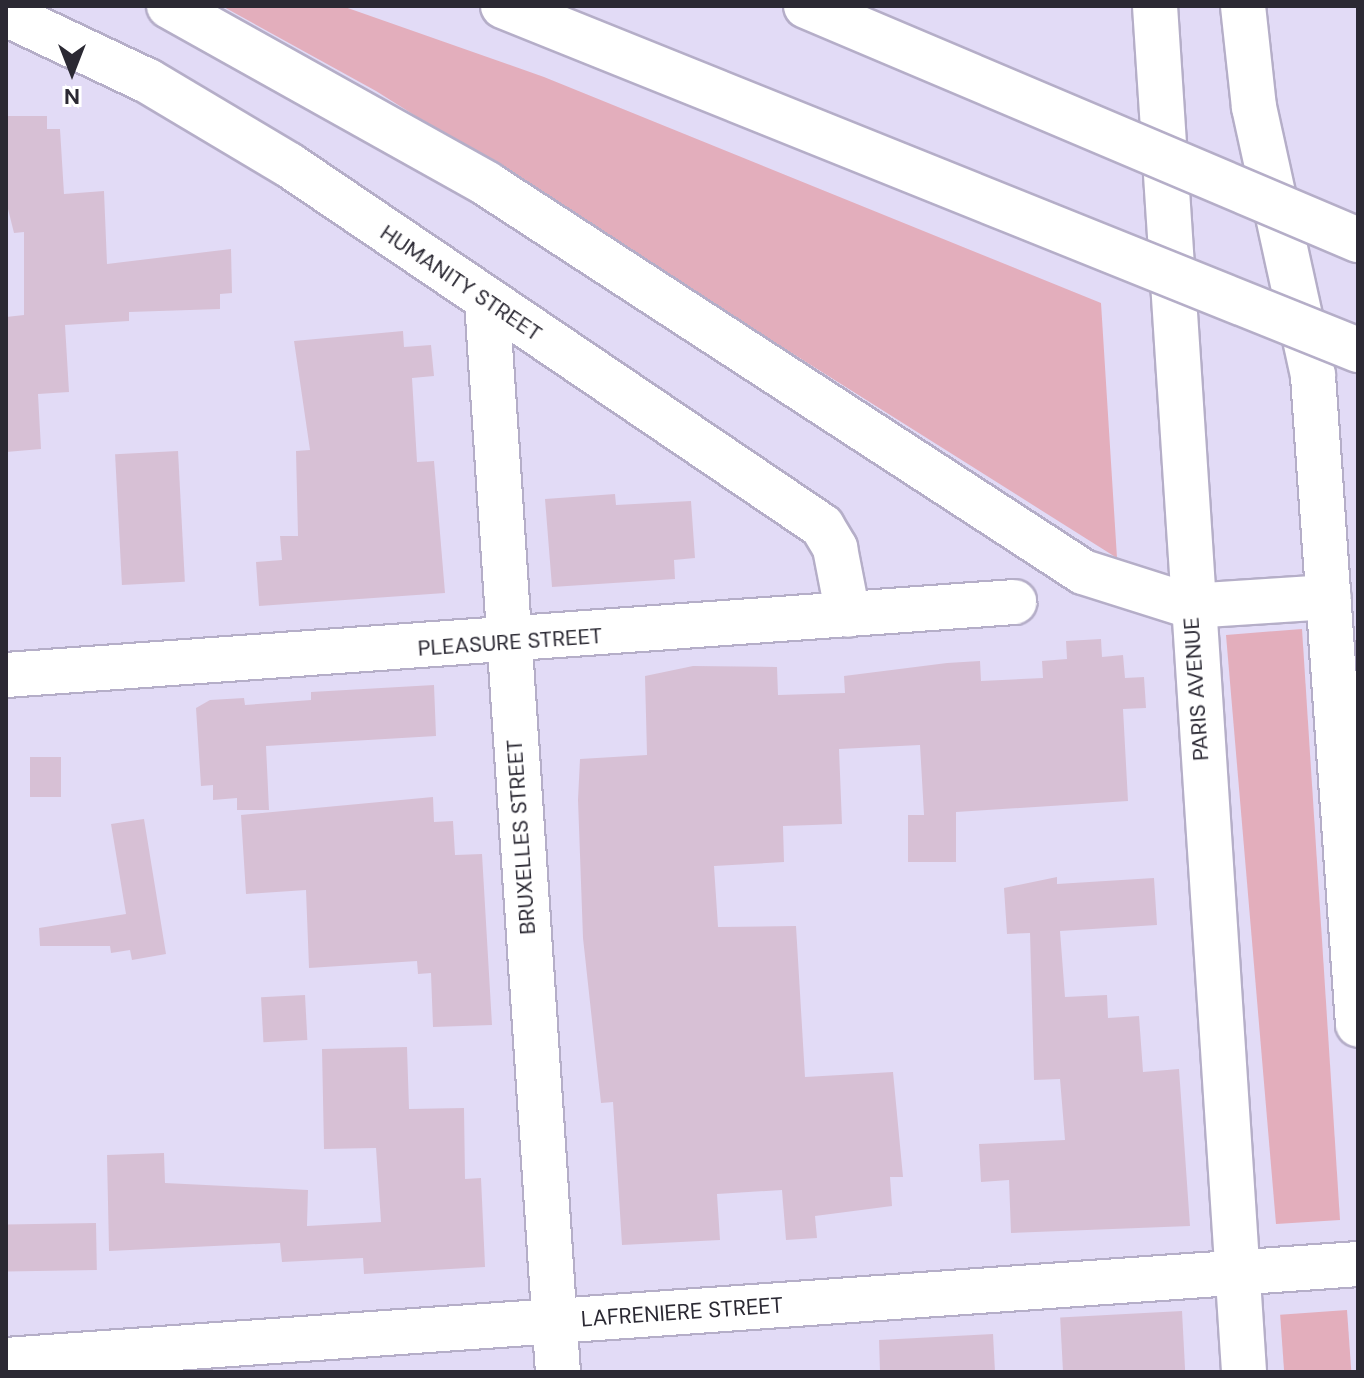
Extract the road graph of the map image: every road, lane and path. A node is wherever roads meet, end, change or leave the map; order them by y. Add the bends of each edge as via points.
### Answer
1 (169, 6) edge
2 (503, 6) edge
3 (806, 6) edge
4 (1155, 6) edge
5 (1243, 6) edge
6 (6, 14) edge
7 (1358, 240) edge
8 (487, 301) junction
9 (1358, 350) edge
10 (1343, 595) edge
11 (1014, 602) dead end
12 (1190, 606) junction
13 (848, 615) junction
14 (507, 643) junction
15 (6, 675) edge
16 (1358, 1024) edge
17 (1358, 1264) edge
18 (1237, 1271) junction
19 (555, 1321) junction
20 (6, 1360) edge
21 (558, 1372) edge
22 (1244, 1372) edge

1 - 12 main road via 487,184 1050,553 1083,572
2 - 9 main road, bridge
3 - 7 main road, bridge
4 - 12 main road, PARIS AVENUE
5 - 10 main road via 1254,107 1313,376
6 - 8 main road, HUMANITY STREET via 199,111
8 - 13 main road, HUMANITY STREET via 822,526 835,548
8 - 14 main road, BRUXELLES STREET
10 - 12 main road
10 - 16 main road
11 - 13 main road, PLEASURE STREET
12 - 18 main road, PARIS AVENUE
13 - 14 main road, PLEASURE STREET
14 - 15 main road, PLEASURE STREET
14 - 19 main road, BRUXELLES STREET
17 - 18 main road, LAFRENIERE STREET
18 - 19 main road, LAFRENIERE STREET
18 - 22 main road, PARIS AVENUE
19 - 20 main road, LAFRENIERE STREET
19 - 21 main road, BRUXELLES STREET

